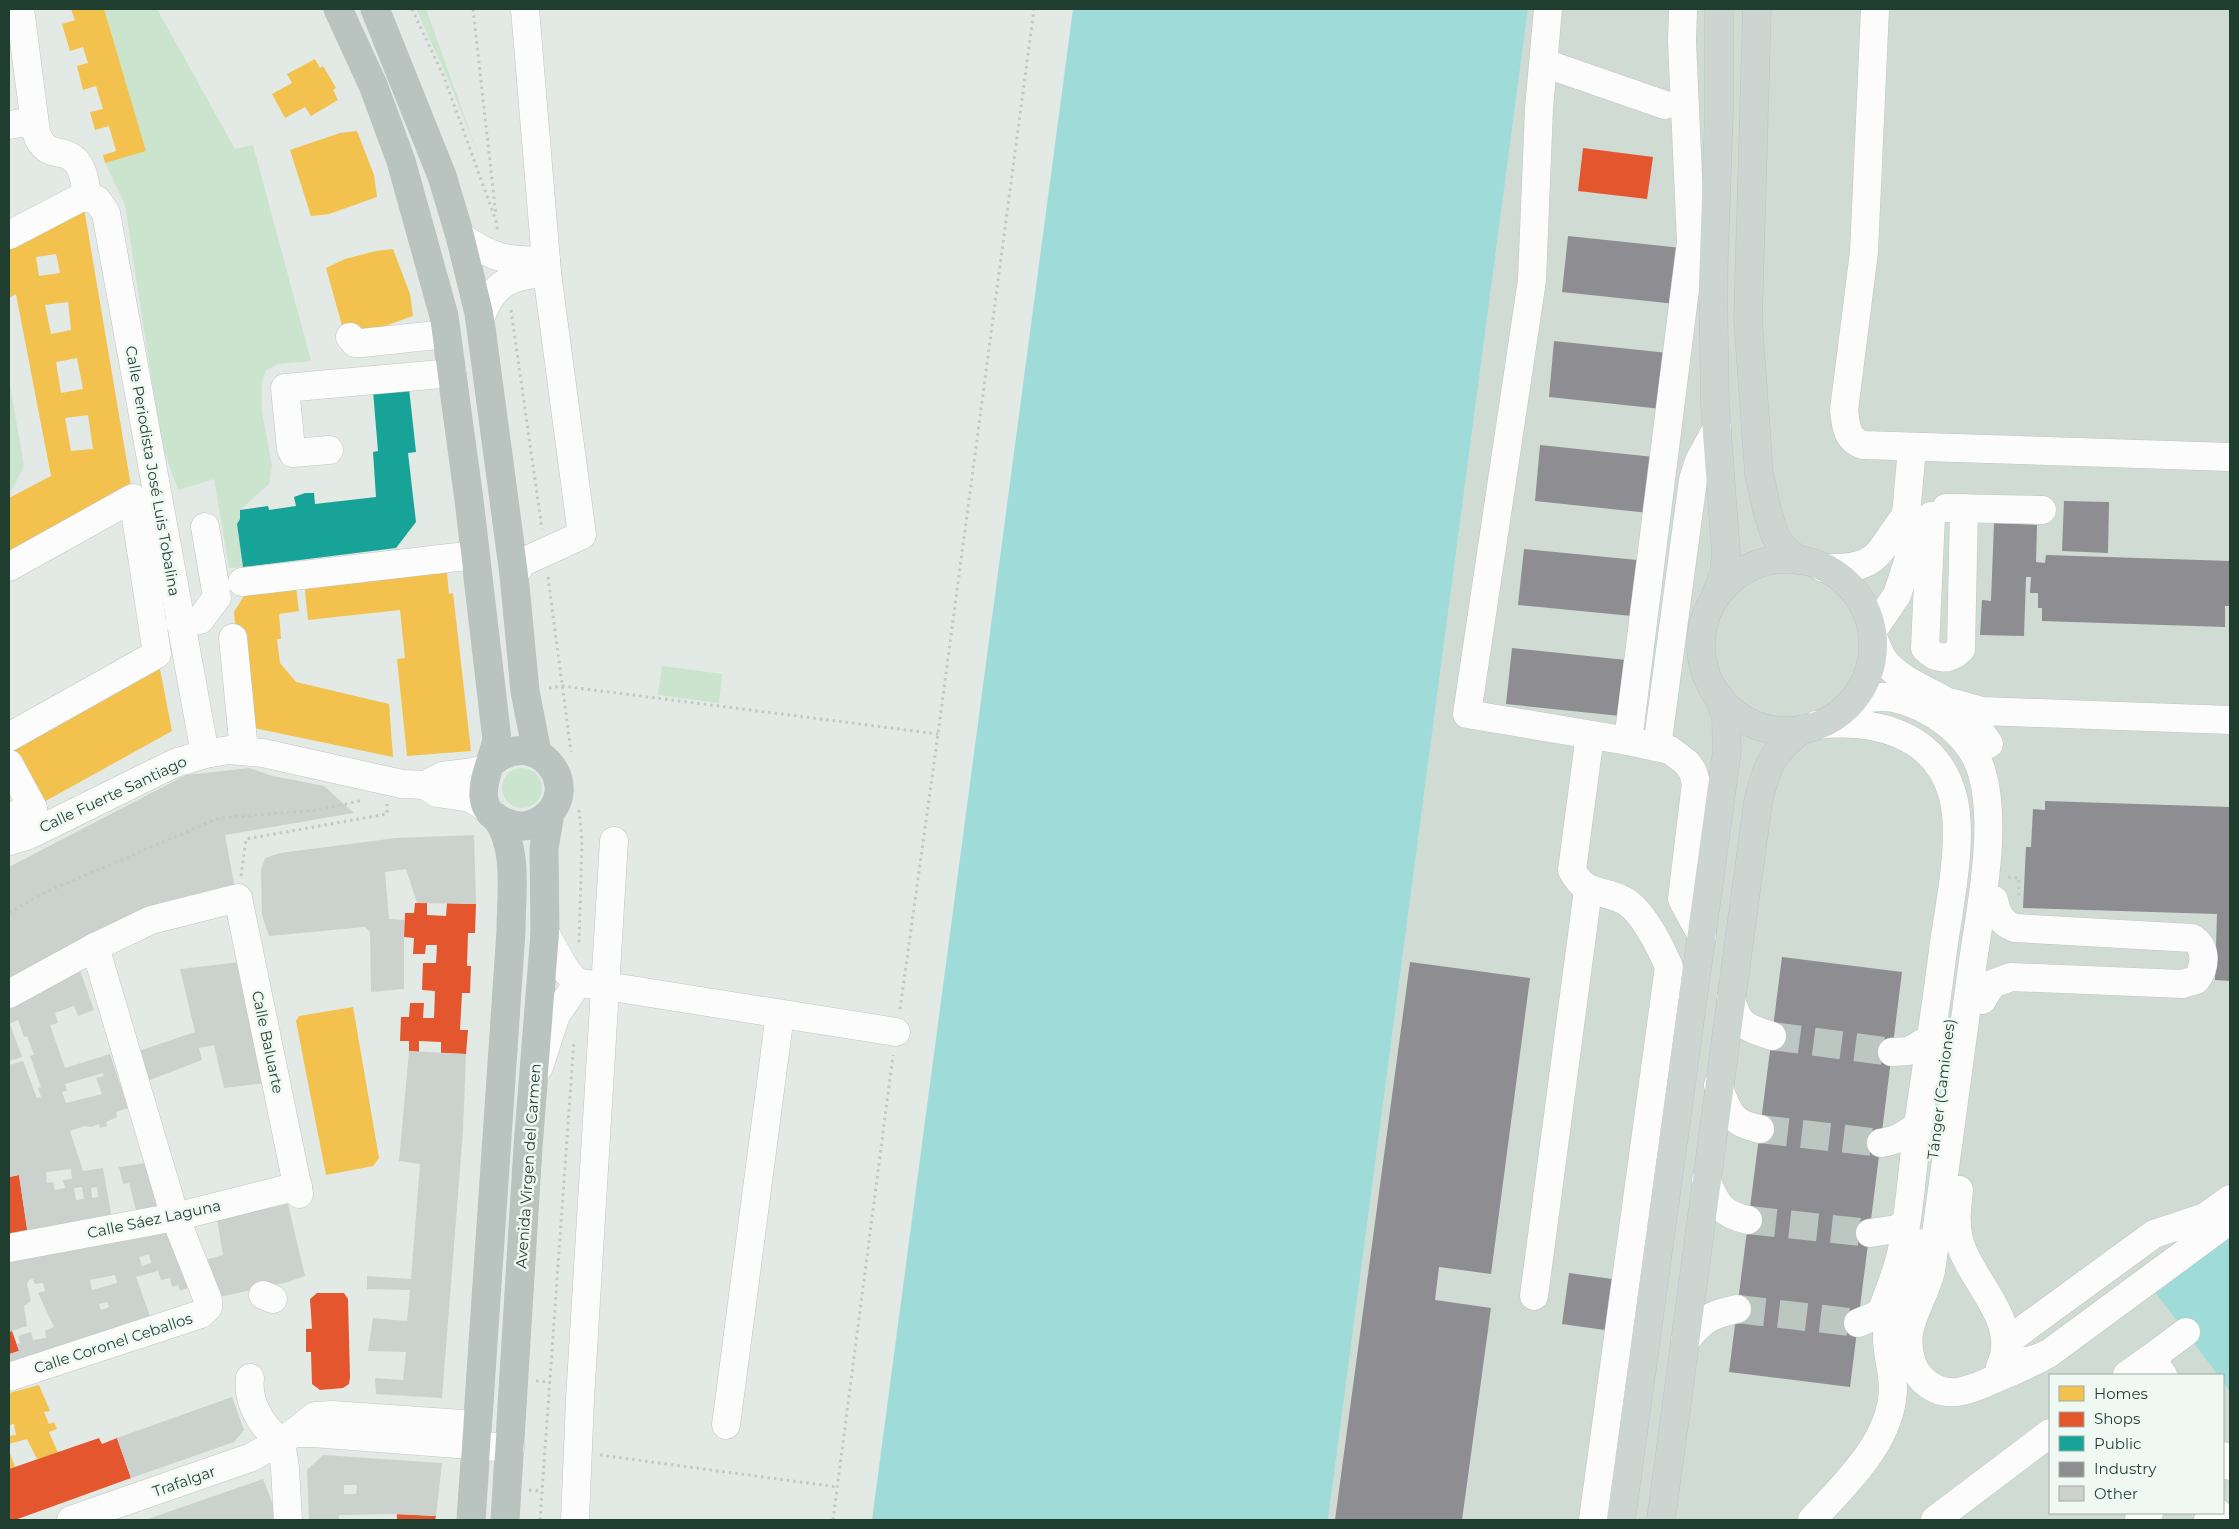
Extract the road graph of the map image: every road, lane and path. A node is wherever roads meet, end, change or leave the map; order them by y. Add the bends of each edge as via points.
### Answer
1 (20, 9) edge
2 (338, 9) edge
3 (375, 9) edge
4 (473, 9) edge
5 (525, 9) edge
6 (1034, 9) edge
7 (1548, 9) edge
8 (1683, 9) edge
9 (1711, 9) edge
10 (1757, 9) edge
11 (1875, 9) edge
12 (1544, 63) junction
13 (1665, 105) dead end
14 (22, 123) edge
15 (88, 196) junction
16 (496, 221) dead end
17 (9, 235) edge
18 (460, 236) junction
19 (547, 266) junction
20 (480, 319) junction
21 (446, 334) junction
22 (350, 337) dead end
23 (452, 372) junction
24 (1717, 428) junction
25 (1912, 448) junction
26 (329, 450) dead end
27 (2230, 457) edge
28 (1964, 508) junction
29 (2042, 510) dead end
30 (1918, 515) junction
31 (205, 527) dead end
32 (475, 555) junction
33 (1810, 564) junction
34 (9, 567) edge
35 (514, 575) junction
36 (242, 582) dead end
37 (1716, 594) junction
38 (180, 623) junction
39 (1873, 633) junction
40 (233, 638) dead end
41 (1930, 653) junction
42 (1916, 686) junction
43 (525, 691) junction
44 (1719, 697) junction
45 (1942, 699) junction
46 (1848, 706) junction
47 (2230, 720) edge
48 (1810, 727) junction
49 (938, 734) junction
50 (1590, 735) junction
51 (9, 737) edge
52 (1628, 741) junction
53 (1657, 747) junction
54 (244, 751) junction
55 (205, 754) junction
56 (537, 754) junction
57 (9, 764) edge
58 (490, 765) junction
59 (426, 785) junction
60 (388, 788) junction
61 (492, 813) junction
62 (550, 813) junction
63 (9, 817) edge
64 (9, 841) edge
65 (614, 841) dead end
66 (1597, 892) junction
67 (238, 898) junction
68 (1994, 900) junction
69 (9, 912) edge
70 (545, 934) junction
71 (1702, 936) junction
72 (96, 947) junction
73 (578, 983) junction
74 (606, 986) junction
75 (9, 994) edge
76 (1731, 999) junction
77 (1982, 1000) junction
78 (780, 1014) junction
79 (1941, 1031) junction
80 (896, 1032) junction
81 (1772, 1036) tunnel mouth
82 (1892, 1052) tunnel mouth
83 (534, 1083) junction
84 (1718, 1085) junction
85 (1918, 1125) junction
86 (1760, 1129) tunnel mouth
87 (1881, 1143) tunnel mouth
88 (1706, 1180) junction
89 (299, 1190) joint
90 (2230, 1199) edge
91 (175, 1217) junction
92 (1748, 1220) tunnel mouth
93 (2230, 1220) edge
94 (1906, 1222) junction
95 (1870, 1233) tunnel mouth
96 (9, 1248) edge
97 (1694, 1277) junction
98 (1891, 1287) junction
99 (1534, 1296) dead end
100 (1888, 1325) junction
101 (2186, 1332) dead end
102 (1685, 1341) junction
103 (2006, 1345) junction
104 (2048, 1354) junction
105 (1889, 1360) junction
106 (2157, 1366) edge
107 (2130, 1374) edge
108 (9, 1378) edge
109 (1991, 1380) junction
110 (243, 1382) dead end
111 (726, 1425) dead end
112 (476, 1435) junction
113 (2049, 1435) edge
114 (287, 1438) junction
115 (510, 1448) junction
116 (543, 1462) dead end
117 (564, 1462) junction
118 (837, 1487) junction
119 (1664, 1513) edge
120 (71, 1520) edge
121 (288, 1520) edge
122 (471, 1520) edge
123 (505, 1520) edge
124 (575, 1520) edge
125 (833, 1520) edge
126 (1593, 1520) edge
127 (1621, 1520) edge
128 (1812, 1520) edge
129 (1935, 1520) edge

1 - 14 street
2 - 21 highway via 401,160 444,316
3 - 18 highway via 424,128
4 - 16 path
5 - 19 street
6 - 49 path
7 - 12 street
8 - 52 street via 1691,242
9 - 24 main road via 1719,112 1713,285
10 - 33 main road via 1748,319 1759,474 1775,535 1784,549
11 - 25 street via 1864,252 1844,410 1847,433 1856,443
12 - 13 street
12 - 50 street via 1539,108 1532,280 1467,714
14 - 15 street via 36,132 43,147 50,152 70,156 79,165
15 - 17 street via 76,198
15 - 38 street, Calle Periodista José Luis Tobalina via 100,202 106,213
18 - 19 street via 481,251
18 - 20 highway
19 - 20 street via 506,280 498,286
19 - 35 street via 582,535 523,562
20 - 35 highway
21 - 22 street via 362,343 355,343
21 - 23 highway
23 - 26 street via 285,388 293,453
23 - 32 highway
24 - 37 main road via 1726,553 1724,574
24 - 53 street via 1692,480
25 - 27 street
25 - 30 street
28 - 29 street
28 - 30 street via 1945,508
28 - 41 street via 1960,650 1942,658
30 - 33 street via 1866,564 1853,568
30 - 39 street via 1897,595
30 - 41 street via 1925,648
31 - 38 street via 217,597 200,620
32 - 36 street
32 - 58 highway via 497,740
33 - 37 main road via 1766,561 1726,582
33 - 39 main road via 1836,575 1850,588 1869,616
34 - 51 street via 133,498 157,654
35 - 43 highway
37 - 44 main road via 1703,623 1701,638 1705,669
38 - 55 street, Calle Periodista José Luis Tobalina
39 - 42 street via 1887,664
39 - 46 main road via 1873,663 1869,677
40 - 54 street
41 - 42 street
42 - 45 street
43 - 49 path via 562,686
43 - 56 highway
44 - 48 main road via 1743,718 1757,724 1788,731
44 - 71 main road via 1726,718 1727,751
45 - 47 street via 1982,711
45 - 68 street via 1974,723 1993,750 1999,767 2003,808
46 - 48 main road
46 - 79 street, Tánger (Camiones) via 1898,716 1922,727 1958,760 1968,780 1973,802 1972,846
46 - 109 street via 1865,698 1892,698 1910,703 1945,722 1972,751 1986,788 1988,832 1985,875 1931,1271 1910,1331 1909,1349 1917,1374 1926,1384 1938,1389 1965,1391
48 - 76 main road via 1776,752 1764,774
48 - 79 street via 1853,722 1893,731 1911,739 1933,757 1952,792 1958,828
49 - 80 path
50 - 52 street
50 - 66 street via 1572,870 1577,879
52 - 53 street
53 - 71 street via 1680,756 1693,772 1696,783 1682,899
54 - 55 street, Calle Fuerte Santiago
54 - 60 street, Calle Fuerte Santiago via 300,761
55 - 64 street, Calle Fuerte Santiago via 175,762
56 - 58 highway via 518,750 499,756
56 - 62 highway via 552,766 559,785
57 - 63 street via 33,808
58 - 59 street, Calle Fuerte Santiago via 474,772 442,776
58 - 61 highway via 482,791
59 - 60 street, Calle Fuerte Santiago
59 - 61 street, Calle Fuerte Santiago via 437,794 471,798
60 - 67 path via 387,814 246,839
60 - 69 path via 318,810 218,818 46,892
61 - 62 highway via 509,824 524,826
61 - 112 highway via 503,827 511,853 511,931
62 - 70 highway, Avenida Virgen del Carmen via 544,848
65 - 74 street
66 - 99 street via 1567,1050
66 - 126 street via 1624,900 1639,913 1669,967
67 - 72 street via 151,920
67 - 89 street, Calle Baluarte
68 - 77 street
68 - 77 street via 1999,917 2015,928 2192,938 2197,940 2203,952 2203,968 2196,980 2182,984 2011,976 1992,984
70 - 73 street via 567,972
70 - 83 highway, Avenida Virgen del Carmen
71 - 127 main road
72 - 75 street
72 - 91 street, Calle Coronel Ceballos
73 - 74 street
73 - 83 street via 556,1015
74 - 78 street
74 - 117 street
76 - 81 street via 1734,1014 1741,1023
76 - 84 main road
77 - 103 street via 1956,1227 1967,1262 1999,1317
78 - 80 street
78 - 111 street
79 - 82 street via 1909,1051
79 - 85 street
79 - 100 street, Tánger (Camiones) via 1922,1235 1914,1266
80 - 118 path
83 - 115 highway, Avenida Virgen del Carmen
84 - 86 street via 1728,1110 1738,1122
84 - 88 main road
85 - 87 street via 1903,1137
85 - 94 street
88 - 92 street via 1716,1202 1732,1216
88 - 97 main road
89 - 91 street, Calle Sáez Laguna
90 - 103 street via 2205,1218 2154,1234
91 - 96 street, Calle Sáez Laguna
91 - 108 street, Calle Coronel Ceballos via 208,1300 207,1314
93 - 104 street
94 - 95 street via 1897,1229
94 - 98 street
97 - 102 main road
97 - 102 street via 1703,1298 1710,1303 1737,1309 1715,1314 1700,1324
98 - 100 street
98 - 105 street via 1877,1315 1858,1323 1876,1332
100 - 105 street, Tánger (Camiones)
101 - 106 street
102 - 119 main road
103 - 104 street via 2010,1356 2022,1361
103 - 109 street via 2002,1362
104 - 109 street
105 - 128 street, Tánger (Camiones) via 1893,1392 1880,1437
106 - 107 street
110 - 114 street via 267,1431
112 - 114 street, Trafalgar via 332,1415 315,1416
112 - 115 street, Trafalgar
112 - 122 highway
113 - 129 street
114 - 120 street, Trafalgar via 252,1457
114 - 121 street
115 - 123 highway, Avenida Virgen del Carmen
116 - 117 path
117 - 118 path via 599,1455
117 - 124 street
118 - 125 path

